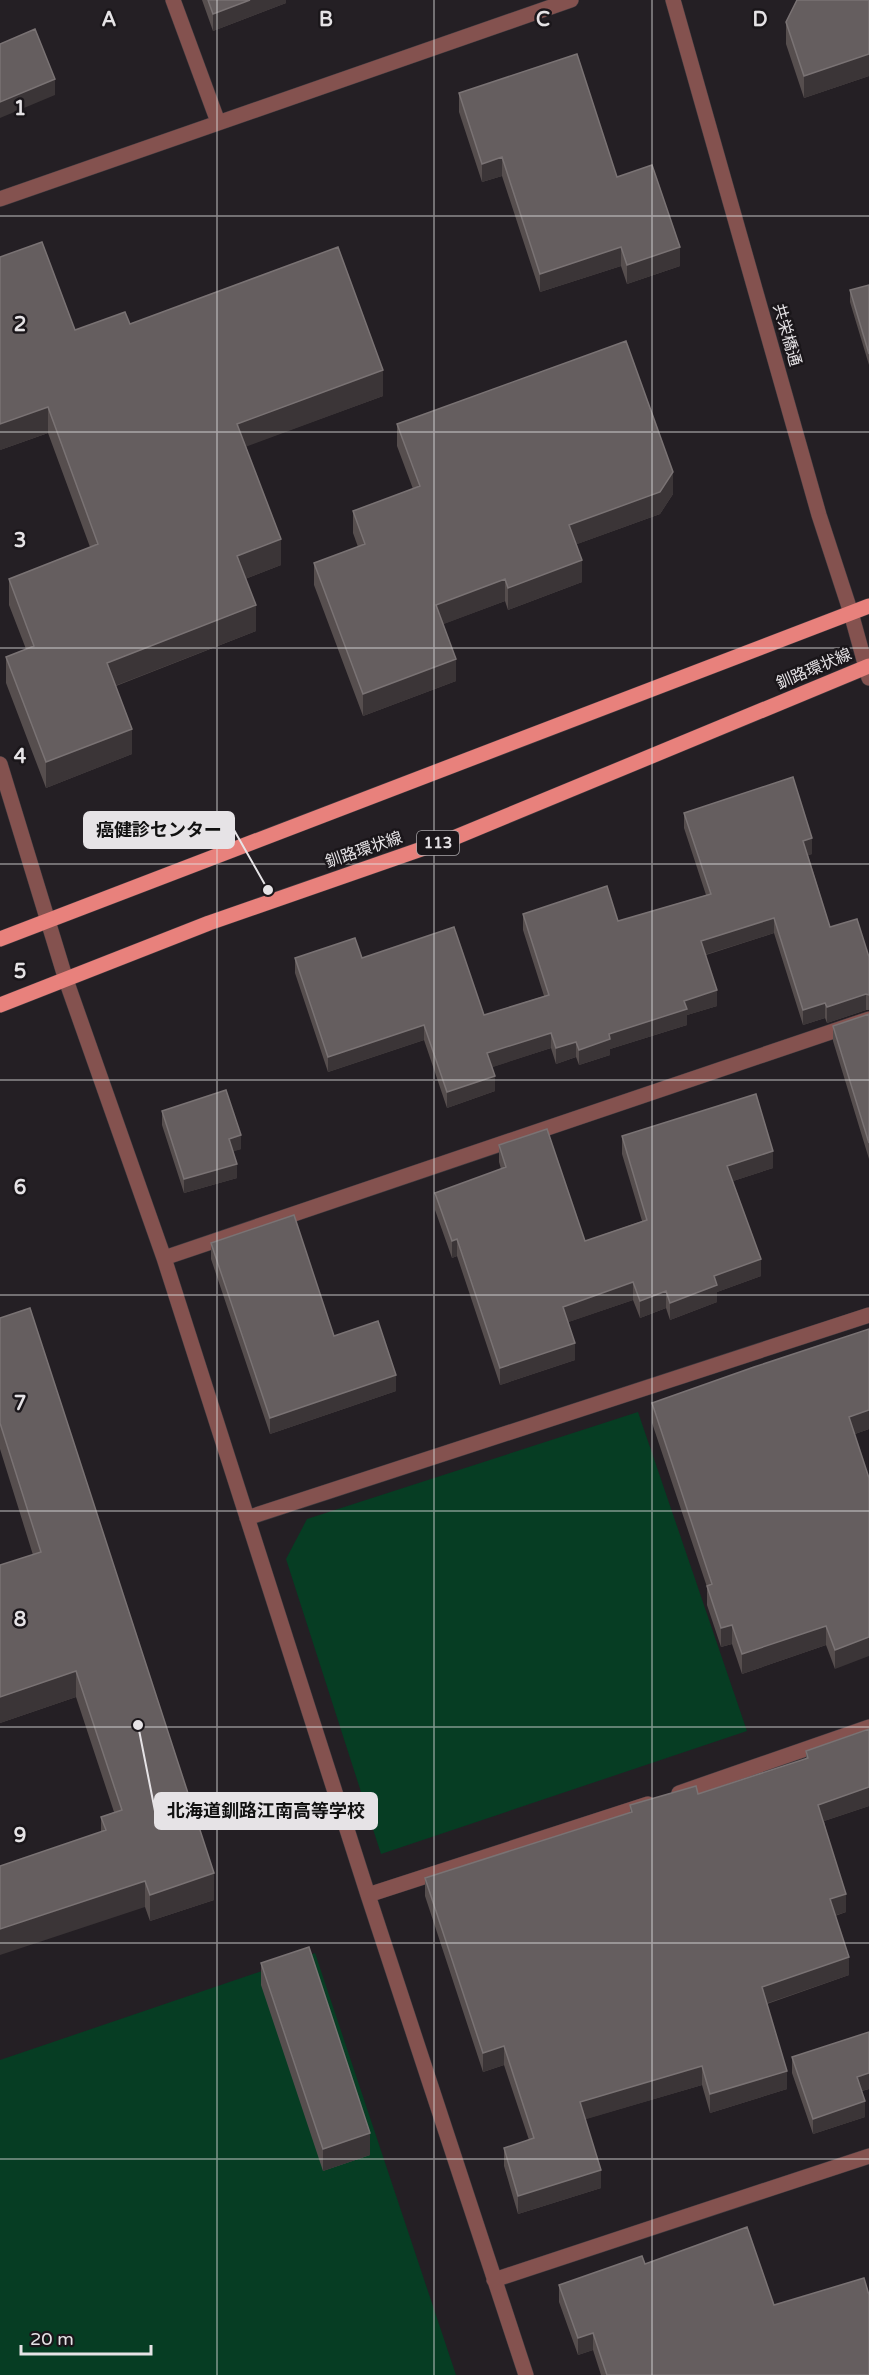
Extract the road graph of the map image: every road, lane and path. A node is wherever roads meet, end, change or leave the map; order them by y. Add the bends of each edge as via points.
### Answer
1 (173, 0) edge
2 (571, 0) edge
3 (674, 0) edge
4 (218, 122) junction
5 (0, 199) edge
6 (869, 606) edge
7 (851, 613) junction
8 (868, 670) edge
9 (0, 764) edge
10 (48, 921) junction
11 (0, 939) edge
12 (66, 980) junction
13 (0, 1005) edge
14 (869, 1018) edge
15 (164, 1257) junction
16 (869, 1315) edge
17 (248, 1518) junction
18 (869, 1727) edge
19 (368, 1895) junction
20 (869, 2156) edge
21 (494, 2280) junction
22 (526, 2375) edge

1 - 4 street
2 - 4 street
3 - 7 street, 共栄橋通 via 819,515
4 - 5 street
6 - 7 main road
7 - 8 street, 共栄橋通
7 - 10 main road
8 - 12 main road, 釧路環状線 / 113 via 456,837 208,923
9 - 10 street
10 - 11 main road
10 - 12 street
12 - 13 main road, 釧路環状線 / 113
12 - 15 street
14 - 15 street
15 - 17 street
16 - 17 street
17 - 19 street
18 - 19 street
19 - 21 street
20 - 21 street
21 - 22 street

